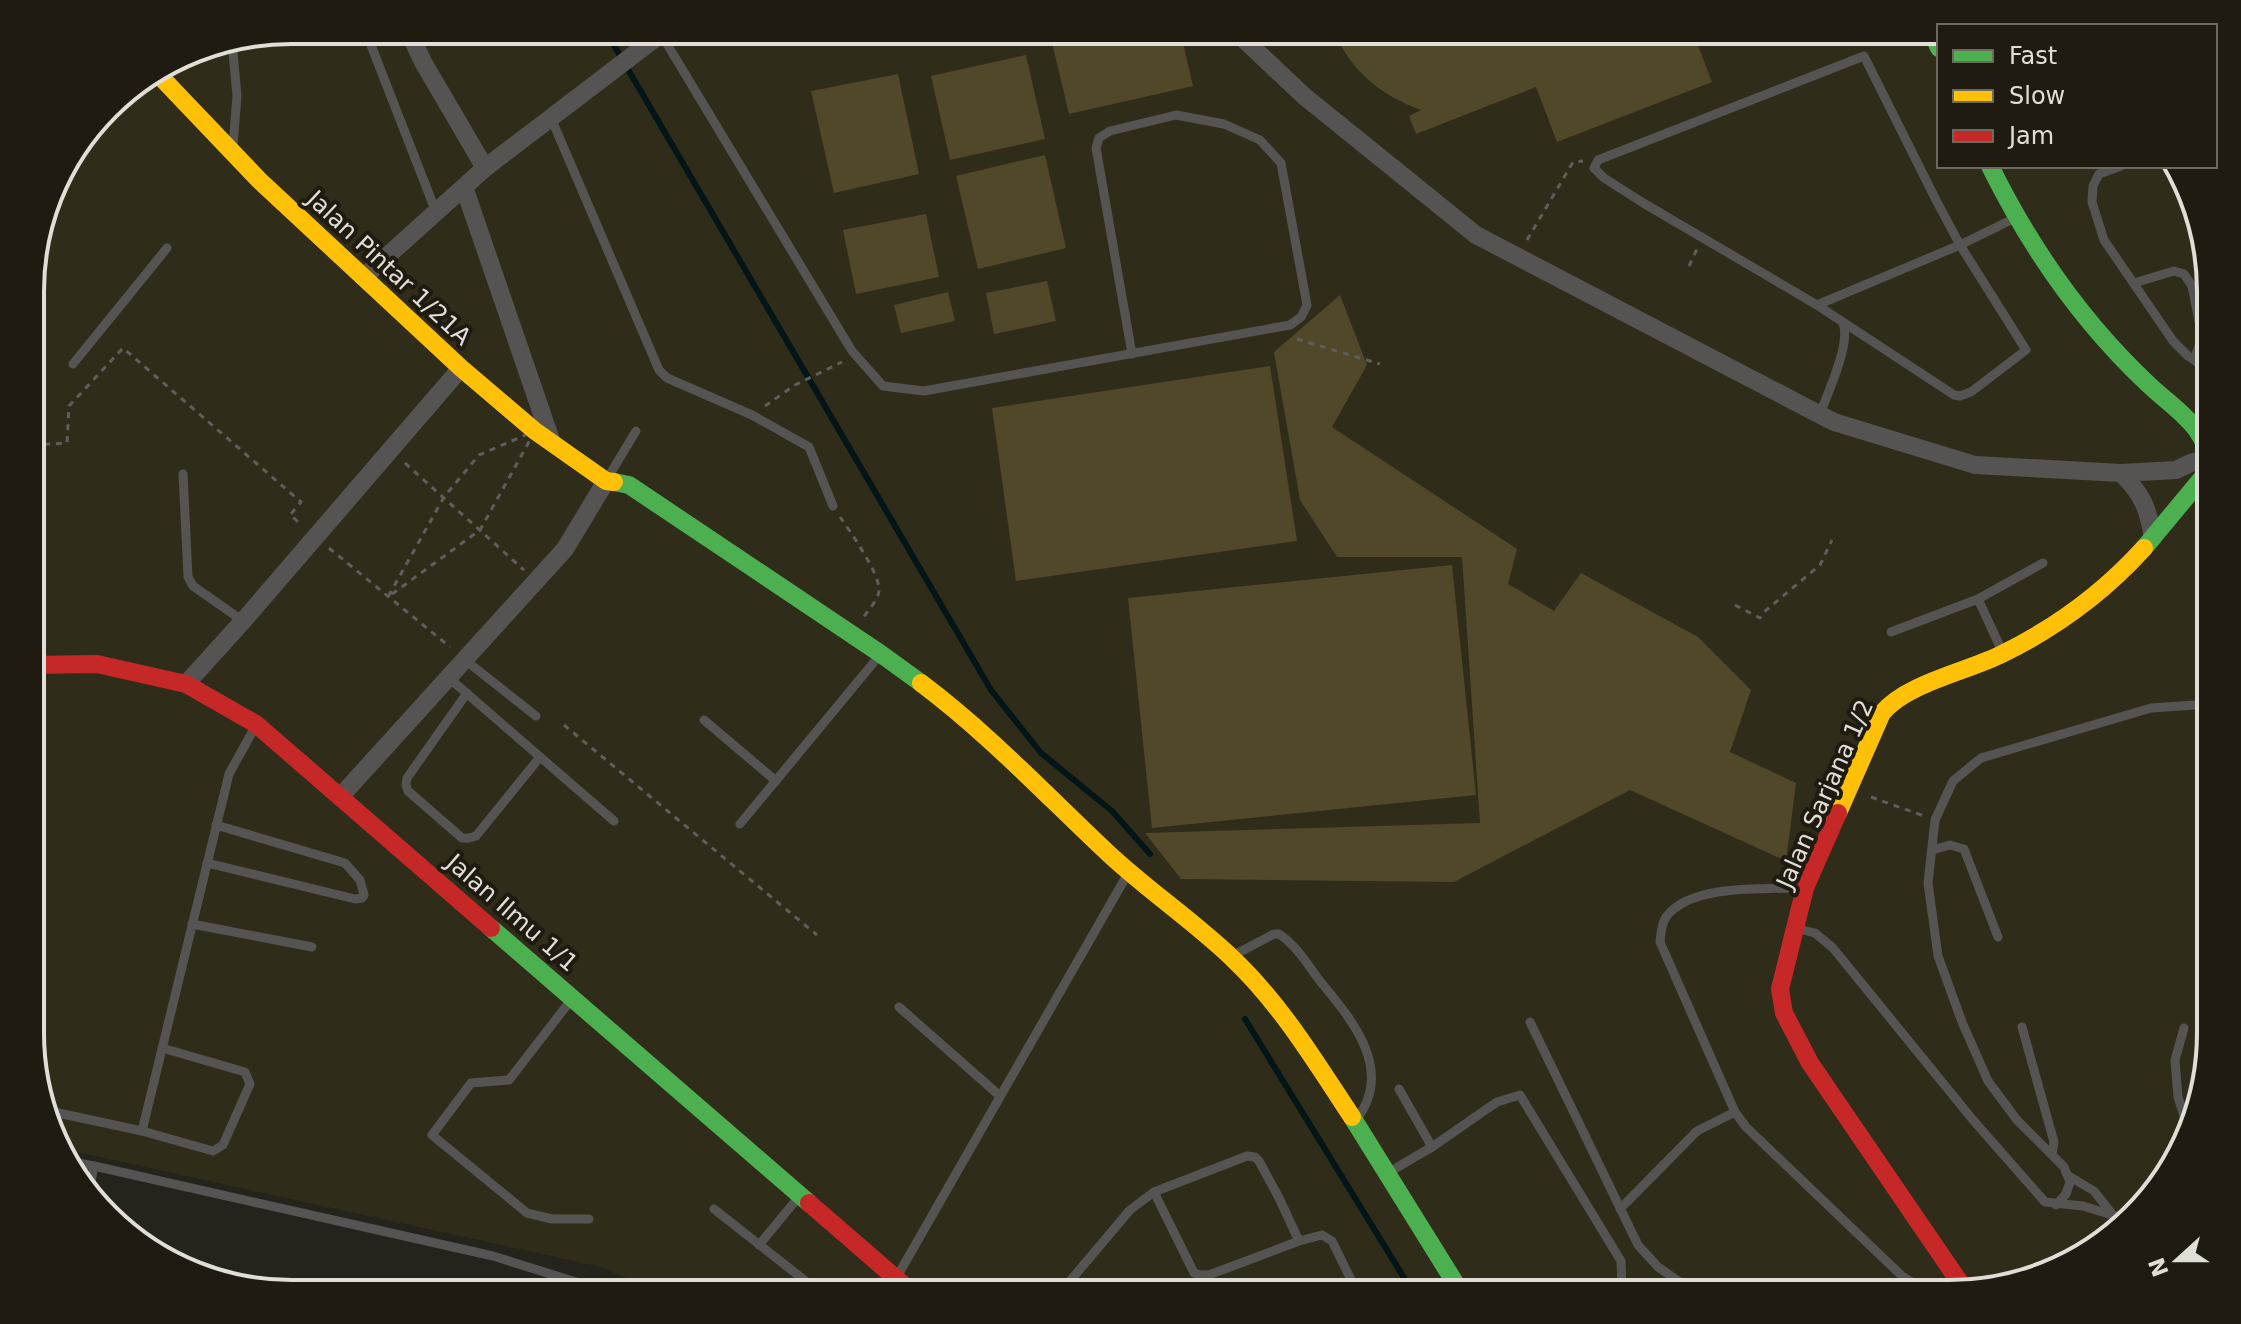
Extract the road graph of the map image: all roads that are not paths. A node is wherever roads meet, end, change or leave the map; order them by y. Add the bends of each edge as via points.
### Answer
1 (1249, 44) edge
2 (371, 45) edge
3 (415, 45) edge
4 (647, 45) edge
5 (663, 45) edge
6 (233, 52) edge
7 (163, 80) edge
8 (551, 118) junction
9 (232, 152) junction
10 (485, 168) junction
11 (1994, 168) edge
12 (2116, 168) edge
13 (464, 187) junction
14 (436, 212) junction
15 (2016, 217) junction
16 (1960, 245) junction
17 (167, 248) dead end
18 (364, 277) junction
19 (2134, 283) junction
20 (1817, 305) junction
21 (2196, 306) edge
22 (1843, 322) junction
23 (1132, 354) junction
24 (2196, 354) edge
25 (2194, 360) joint
26 (73, 364) dead end
27 (461, 368) junction
28 (1820, 414) junction
29 (2196, 428) edge
30 (636, 431) dead end
31 (552, 443) junction
32 (2196, 461) edge
33 (2121, 473) junction
34 (183, 474) dead end
35 (606, 481) junction
36 (2196, 486) edge
37 (833, 506) road end
38 (2153, 538) junction
39 (2043, 563) dead end
40 (1978, 599) junction
41 (243, 621) junction
42 (1891, 632) dead end
43 (881, 654) junction
44 (2004, 654) junction
45 (465, 660) junction
46 (44, 665) edge
47 (449, 678) junction
48 (186, 684) junction
49 (467, 693) junction
50 (2196, 705) edge
51 (536, 716) dead end
52 (704, 720) dead end
53 (256, 724) junction
54 (540, 757) junction
55 (776, 781) junction
56 (340, 797) junction
57 (614, 821) dead end
58 (740, 824) dead end
59 (216, 825) junction
60 (1932, 850) junction
61 (207, 863) junction
62 (1128, 872) junction
63 (1805, 888) junction
64 (192, 924) junction
65 (1796, 928) junction
66 (1998, 937) dead end
67 (312, 947) dead end
68 (1231, 957) junction
69 (573, 998) junction
70 (899, 1007) dead end
71 (1530, 1022) dead end
72 (2022, 1027) dead end
73 (2184, 1028) dead end
74 (162, 1048) junction
75 (1399, 1089) dead end
76 (1000, 1096) junction
77 (1735, 1112) junction
78 (57, 1113) edge
79 (2183, 1113) edge
80 (1354, 1123) junction
81 (142, 1131) junction
82 (1432, 1147) junction
83 (2052, 1154) junction
84 (82, 1164) edge
85 (94, 1166) junction
86 (1388, 1173) junction
87 (2067, 1175) junction
88 (92, 1178) edge
89 (1154, 1192) junction
90 (801, 1194) junction
91 (2056, 1205) junction
92 (714, 1209) dead end
93 (1620, 1209) junction
94 (2117, 1216) edge
95 (589, 1219) dead end
96 (1299, 1241) junction
97 (759, 1245) junction
98 (897, 1278) joint
99 (1351, 1279) edge
100 (1453, 1279) edge
101 (1622, 1279) edge
102 (1676, 1279) edge
103 (1907, 1279) edge
104 (1957, 1279) edge
105 (569, 1280) edge
106 (804, 1280) edge
107 (1071, 1280) edge

1 - 28 street via 1304,96 1476,235
2 - 14 lane
3 - 10 street
4 - 8 street
5 - 23 lane via 852,351 883,386 924,391
6 - 9 lane via 237,96
7 - 9 street, Jalan Pintar 1/21A
8 - 10 street
8 - 37 lane via 659,370 809,447
9 - 18 street, Jalan Pintar 1/21A
10 - 13 street
11 - 15 street
12 - 19 lane via 2099,174 2092,202 2104,240
13 - 14 street
13 - 31 street
14 - 18 street
15 - 16 lane
15 - 29 street via 2099,333
16 - 20 lane
16 - 20 lane via 1864,56 1598,160 1594,168 1604,178
16 - 22 lane via 2026,350 1971,392 1954,395
17 - 26 lane
18 - 27 street, Jalan Pintar 1/21A
19 - 21 lane via 2174,271 2184,274
19 - 25 lane via 2173,341
20 - 22 lane
22 - 28 lane via 1844,344
23 - 23 lane via 1096,148 1099,138 1176,115 1224,124 1260,140 1281,163 1307,305 1301,317 1290,325
24 - 25 lane
27 - 31 street, Jalan Pintar 1/21A
27 - 41 street
28 - 33 street via 1975,465
30 - 35 lane
31 - 35 street, Jalan Pintar 1/21A
32 - 33 street via 2176,470
33 - 38 street via 2145,502
34 - 41 lane via 188,577
35 - 43 street, Jalan Pintar 1/21A via 629,485
35 - 45 street via 565,549
36 - 38 street, Jalan Sarjana 1/2
38 - 44 street, Jalan Sarjana 1/2 via 2085,600
39 - 40 lane
40 - 42 lane
40 - 44 lane
41 - 48 street
43 - 55 lane
43 - 62 street, Jalan Pintar 1/21A via 955,709
44 - 63 street, Jalan Sarjana 1/2 via 1892,701 1882,713
45 - 47 street
45 - 51 lane
46 - 48 street, Jalan Ilmu 1/1 via 97,664
47 - 49 lane
47 - 56 street
48 - 53 street, Jalan Ilmu 1/1
49 - 54 lane
49 - 54 lane via 407,778 408,791 462,838 476,836
50 - 60 lane via 2151,708 1981,758 1953,781 1935,820
52 - 55 lane
53 - 56 street, Jalan Ilmu 1/1
53 - 59 lane via 229,774
54 - 57 lane
55 - 58 lane
56 - 69 street, Jalan Ilmu 1/1
59 - 61 lane
59 - 61 lane via 345,863 360,880 364,895 359,900
60 - 66 lane via 1950,845 1964,849
60 - 83 lane via 1928,883 1938,956 1962,1022 1988,1081
61 - 64 lane
62 - 68 street, Jalan Pintar 1/21A
62 - 76 lane
63 - 65 street, Jalan Sarjana 1/2
63 - 77 lane via 1705,896 1678,906 1661,927 1664,954
64 - 67 lane
64 - 74 lane
65 - 91 lane via 1815,933 1833,948 1973,1120 2045,1202
65 - 104 street, Jalan Sarjana 1/2 via 1780,989 1784,1013 1835,1102
68 - 80 street, Jalan Pintar 1/21A via 1291,1024
68 - 80 lane via 1279,934 1342,1009 1371,1064 1364,1109
69 - 90 street, Jalan Ilmu 1/1
69 - 95 lane via 509,1080 471,1083 432,1135 527,1213
70 - 76 lane
71 - 93 lane
72 - 83 lane via 2054,1142
73 - 79 lane via 2175,1060
74 - 81 lane
74 - 81 lane via 245,1072 250,1084 219,1149
75 - 82 lane
76 - 98 lane
77 - 93 lane via 1697,1131
77 - 103 lane
78 - 81 lane
80 - 86 street, Jalan Pintar 1/21A
82 - 86 lane
82 - 101 lane via 1497,1102 1520,1095 1621,1261
83 - 87 lane
84 - 85 lane
85 - 88 lane
85 - 105 lane via 493,1256
86 - 100 street, Jalan Pintar 1/21A
87 - 91 lane via 2066,1194
87 - 94 lane via 2094,1191
89 - 96 lane via 1194,1273 1209,1275
89 - 96 lane via 1255,1157
89 - 107 lane via 1130,1210
90 - 97 lane
90 - 98 street, Jalan Ilmu 1/1
91 - 94 lane
92 - 97 lane
93 - 102 lane via 1638,1245
96 - 99 lane via 1327,1237
97 - 106 lane

